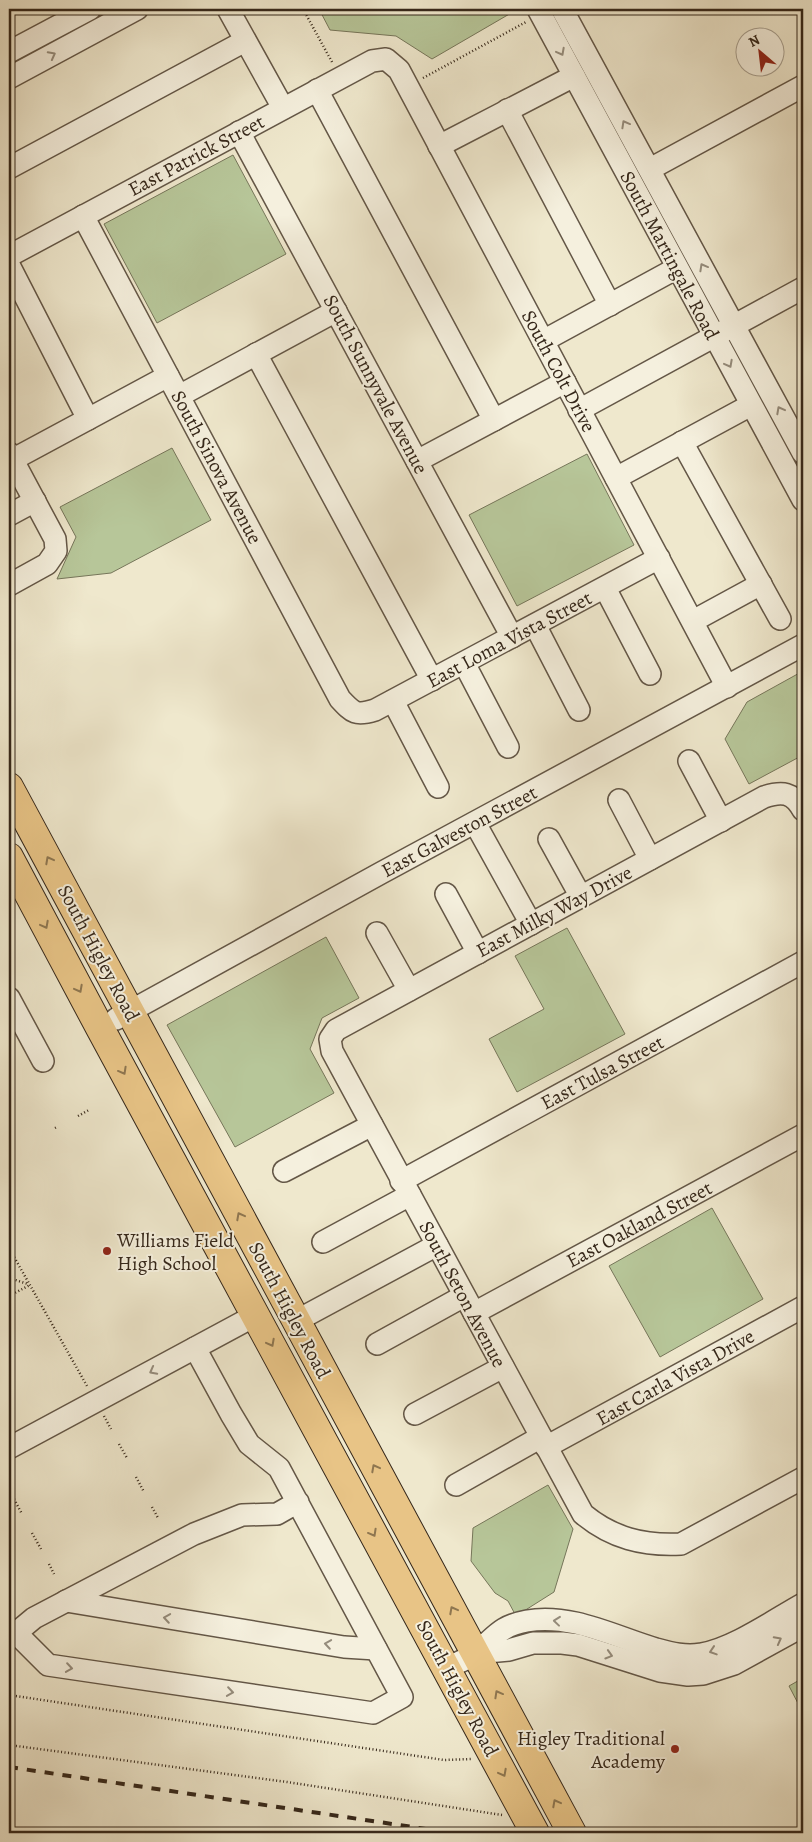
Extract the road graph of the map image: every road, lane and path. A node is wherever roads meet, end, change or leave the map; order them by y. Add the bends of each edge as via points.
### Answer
1 (90, 9) edge
2 (137, 9) edge
3 (228, 9) edge
4 (303, 9) edge
5 (562, 9) edge
6 (538, 13) edge
7 (246, 41) junction
8 (9, 52) edge
9 (386, 59) joint
10 (332, 63) dead end
11 (574, 76) junction
12 (9, 78) edge
13 (416, 82) dead end
14 (803, 86) edge
15 (317, 90) junction
16 (283, 108) junction
17 (507, 110) junction
18 (239, 132) junction
19 (440, 146) junction
20 (9, 168) edge
21 (650, 169) junction
22 (83, 216) junction
23 (9, 256) edge
24 (9, 265) edge
25 (677, 268) junction
26 (803, 288) edge
27 (610, 305) junction
28 (336, 311) junction
29 (735, 325) junction
30 (714, 337) junction
31 (543, 341) junction
32 (256, 354) junction
33 (168, 376) junction
34 (564, 382) junction
35 (179, 396) junction
36 (751, 405) junction
37 (579, 410) junction
38 (88, 419) junction
39 (494, 420) junction
40 (682, 442) junction
41 (803, 453) edge
42 (11, 456) edge
43 (417, 461) junction
44 (616, 478) junction
45 (803, 500) edge
46 (35, 501) junction
47 (9, 515) edge
48 (659, 558) junction
49 (761, 584) junction
50 (9, 585) edge
51 (605, 588) junction
52 (780, 619) dead end
53 (693, 621) junction
54 (535, 625) junction
55 (512, 638) junction
56 (803, 645) edge
57 (464, 664) junction
58 (650, 674) dead end
59 (432, 680) junction
60 (727, 686) junction
61 (393, 701) junction
62 (579, 710) dead end
63 (356, 713) joint
64 (508, 747) dead end
65 (689, 762) dead end
66 (9, 787) edge
67 (438, 787) dead end
68 (619, 800) dead end
69 (803, 810) edge
70 (721, 821) junction
71 (475, 823) junction
72 (549, 839) dead end
73 (9, 857) edge
74 (650, 859) junction
75 (446, 894) dead end
76 (581, 897) junction
77 (531, 924) junction
78 (377, 932) dead end
79 (478, 953) junction
80 (803, 962) edge
81 (409, 990) junction
82 (9, 998) edge
83 (123, 1015) junction
84 (330, 1039) joint
85 (43, 1061) dead end
86 (89, 1110) dead end
87 (78, 1116) dead end
88 (372, 1125) junction
89 (803, 1135) edge
90 (284, 1171) dead end
91 (406, 1188) junction
92 (323, 1242) dead end
93 (437, 1245) junction
94 (9, 1248) edge
95 (223, 1254) junction
96 (9, 1278) edge
97 (30, 1285) junction
98 (9, 1296) edge
99 (469, 1305) junction
100 (803, 1307) edge
101 (256, 1315) junction
102 (296, 1321) junction
103 (378, 1344) dead end
104 (196, 1348) junction
105 (503, 1367) junction
106 (90, 1390) dead end
107 (415, 1414) dead end
108 (104, 1417) dead end
109 (111, 1429) dead end
110 (543, 1442) junction
111 (119, 1444) dead end
112 (9, 1448) edge
113 (127, 1458) dead end
114 (136, 1477) dead end
115 (803, 1478) edge
116 (456, 1485) dead end
117 (144, 1492) dead end
118 (14, 1499) dead end
119 (298, 1502) junction
120 (152, 1506) dead end
121 (22, 1514) dead end
122 (158, 1518) dead end
123 (32, 1533) dead end
124 (41, 1549) dead end
125 (49, 1564) dead end
126 (54, 1574) dead end
127 (66, 1602) junction
128 (803, 1604) edge
129 (803, 1626) edge
130 (750, 1645) junction
131 (376, 1649) junction
132 (476, 1653) junction
133 (447, 1668) junction
134 (9, 1695) edge
135 (9, 1745) edge
136 (495, 1758) junction
137 (506, 1816) dead end
138 (535, 1833) edge
139 (572, 1833) edge

1 - 8 street
12 -> 2 street
3 - 7 street
4 - 10 path
21 -> 5 street, South Martingale Road
6 -> 11 street, South Martingale Road
6 - 13 path
7 - 16 street
7 - 20 street
9 - 15 street, East Patrick Street via 372,61
9 - 19 street, South Colt Drive via 399,70
11 - 17 street
11 - 25 street, South Martingale Road
14 - 21 street
15 - 16 street, East Patrick Street
15 - 39 street
16 - 18 street, East Patrick Street
17 - 19 street
17 - 27 street
18 - 22 street, East Patrick Street
18 - 28 street, South Sunnyvale Avenue
19 - 31 street, South Colt Drive
29 -> 21 street, South Martingale Road
22 - 23 street, East Patrick Street
22 - 33 street, South Sinova Avenue
24 - 38 street
25 - 27 street
25 - 30 street, South Martingale Road
26 - 29 street
27 - 31 street
28 - 32 street
28 - 43 street, South Sunnyvale Avenue
29 - 30 street
41 -> 29 street, South Martingale Road
30 -> 36 street, South Martingale Road
30 - 37 street
31 - 34 street, South Colt Drive
32 - 35 street
32 - 59 street
33 - 35 street, South Sinova Avenue
33 - 38 street
34 - 37 street, South Colt Drive
34 - 39 street
35 - 63 street, South Sinova Avenue via 340,699
36 - 40 street
36 - 45 street, South Martingale Road
37 - 44 street, South Colt Drive
38 - 42 street
39 - 43 street
40 - 44 street
40 - 49 street
42 - 46 street
43 - 55 street, South Sunnyvale Avenue
44 - 48 street, South Colt Drive
46 - 47 street
46 - 50 street via 55,539 56,551 47,564
48 - 51 street, East Loma Vista Street
48 - 53 street, South Colt Drive
49 - 52 street
49 - 53 street
51 - 54 street, East Loma Vista Street
51 - 58 street
53 - 60 street, South Colt Drive
54 - 55 street, East Loma Vista Street
54 - 62 street
55 - 57 street, East Loma Vista Street
56 - 60 street, East Galveston Street
57 - 59 street, East Loma Vista Street
57 - 64 street
59 - 61 street, East Loma Vista Street
60 - 71 street, East Galveston Street
61 - 63 street, East Loma Vista Street via 375,710
61 - 67 street
65 - 70 street
83 -> 66 main road, South Higley Road
68 - 74 street
69 - 70 street, East Milky Way Drive via 792,797 777,792
70 - 74 street, East Milky Way Drive
71 - 77 street
71 - 83 street, East Galveston Street
72 - 76 street
73 -> 95 main road, South Higley Road
74 - 76 street, East Milky Way Drive
75 - 79 street
76 - 77 street, East Milky Way Drive
77 - 79 street, East Milky Way Drive
78 - 81 street
79 - 81 street, East Milky Way Drive
80 - 91 street, East Tulsa Street
81 - 84 street, East Milky Way Drive via 336,1030
82 - 85 street
102 -> 83 main road, South Higley Road
84 - 88 street, South Seton Avenue via 332,1051
86 - 87 path
88 - 90 street
88 - 91 street, South Seton Avenue
89 - 99 street, East Oakland Street
91 - 92 street, East Tulsa Street
91 - 93 street, South Seton Avenue
93 - 99 street, South Seton Avenue
93 - 102 street
94 - 97 path
95 - 101 main road, South Higley Road
95 - 102 main road via 250,1273 276,1318 284,1322
96 - 97 path
97 - 98 path
97 - 106 path
99 - 103 street, East Oakland Street
99 - 105 street, South Seton Avenue
100 - 110 street, East Carla Vista Drive
101 - 104 street
101 -> 133 main road, South Higley Road
132 -> 102 main road, South Higley Road
104 -> 112 street
104 - 119 street via 250,1444 279,1468
105 - 107 street
105 - 110 street, South Seton Avenue
108 - 109 path
110 - 115 street, South Seton Avenue via 582,1514 615,1535 645,1543 681,1544
110 - 116 street, East Carla Vista Drive
111 - 113 path
114 - 117 path
118 - 121 path
119 - 127 street via 276,1514 242,1515 194,1534
119 - 131 street
120 - 122 path
123 - 124 path
125 - 126 path
131 -> 127 street via 344,1647
127 -> 131 street via 34,1618 16,1633 48,1665 373,1713 402,1697
128 - 130 street
130 -> 129 street
130 - 132 street via 689,1656 642,1645 572,1622 539,1620 497,1632
132 - 133 street
139 -> 132 main road, South Higley Road
133 - 136 main road, South Higley Road
134 - 136 path via 444,1760
135 - 137 path
136 -> 138 main road, South Higley Road

